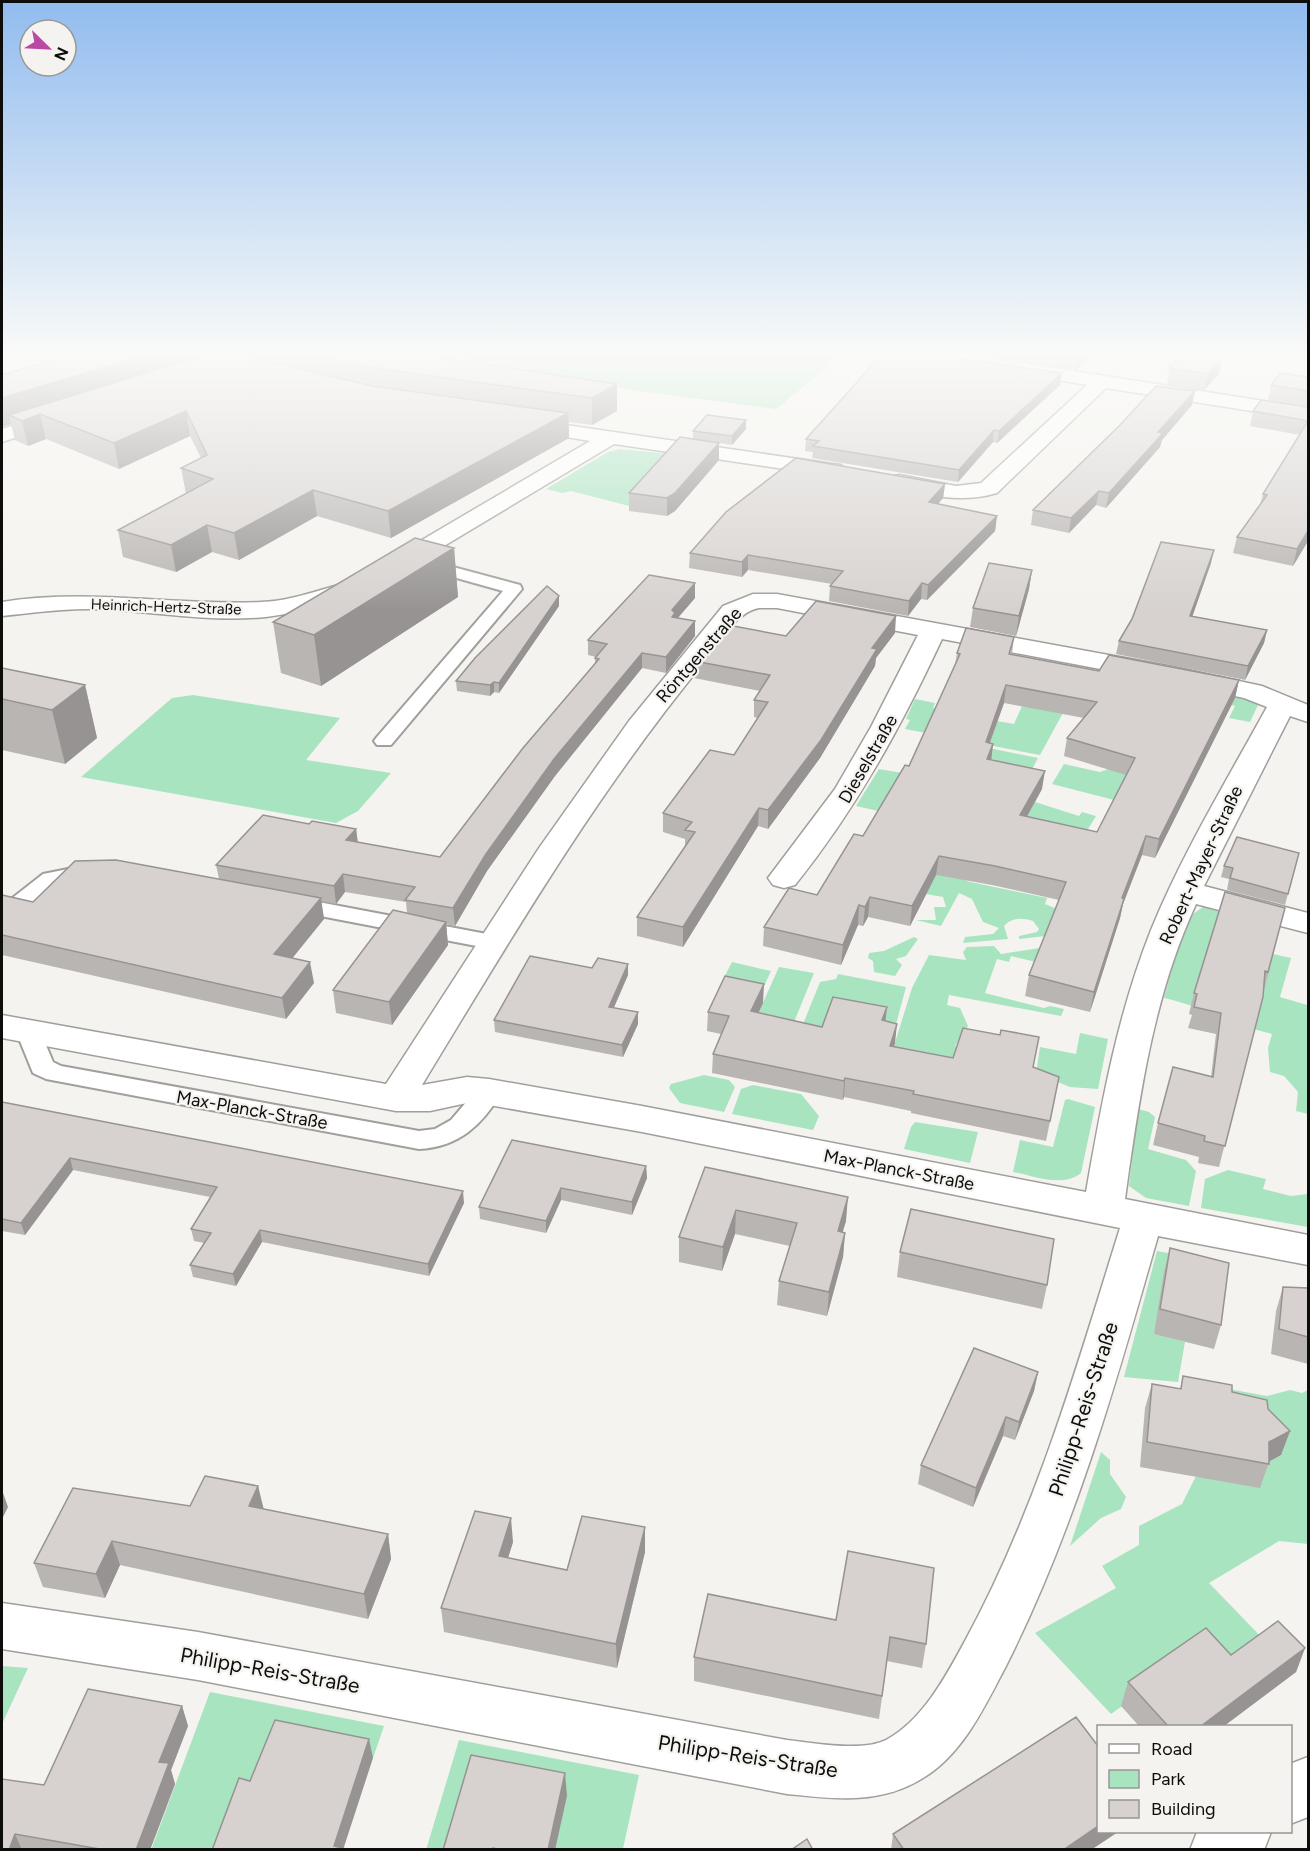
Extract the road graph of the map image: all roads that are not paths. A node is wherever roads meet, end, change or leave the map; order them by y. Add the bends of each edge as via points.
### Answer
1 (609, 438) edge
2 (620, 438) edge
3 (1041, 438) edge
4 (857, 474) edge
5 (880, 479) edge
6 (407, 559) junction
7 (2, 609) edge
8 (934, 629) junction
9 (1296, 709) edge
10 (384, 741) dead end
11 (113, 872) edge
12 (784, 878) dead end
13 (1185, 891) junction
14 (273, 901) edge
15 (17, 903) edge
16 (1308, 923) edge
17 (492, 942) junction
18 (11, 1029) edge
19 (489, 1092) junction
20 (396, 1098) junction
21 (1123, 1215) junction
22 (1308, 1250) edge
23 (2, 1626) edge
24 (1308, 1784) edge
25 (1292, 1796) edge
26 (1242, 1833) edge
27 (1218, 1850) edge

1 - 6 street, Heinrich-Hertz-Straße
2 - 4 street
3 - 5 street via 983,491 960,493
6 - 7 street, Heinrich-Hertz-Straße via 372,579 310,602 263,609 209,612 59,602
6 - 10 lane via 514,589
8 - 9 street, Röntgenstraße via 1238,688
8 - 12 street, Dieselstraße via 865,769 827,827
8 - 17 street, Röntgenstraße via 768,600 750,601 738,607 672,683 606,770
9 - 13 street, Robert-Mayer-Straße
11 - 15 lane via 64,874
13 - 16 street
13 - 21 street, Robert-Mayer-Straße via 1165,939 1125,1071
14 - 17 lane
17 - 20 street, Röntgenstraße
18 - 19 lane, Max-Planck-Straße via 32,1037 42,1067 55,1073 419,1140 460,1129
18 - 20 street, Max-Planck-Straße
19 - 20 street, Max-Planck-Straße via 467,1090 430,1098
19 - 21 street, Max-Planck-Straße
21 - 22 street, Max-Planck-Straße
21 - 23 street, Philipp-Reis-Straße via 1058,1486 1021,1586 948,1720 896,1763 860,1771 787,1767 198,1656
24 - 25 street
26 - 27 street

